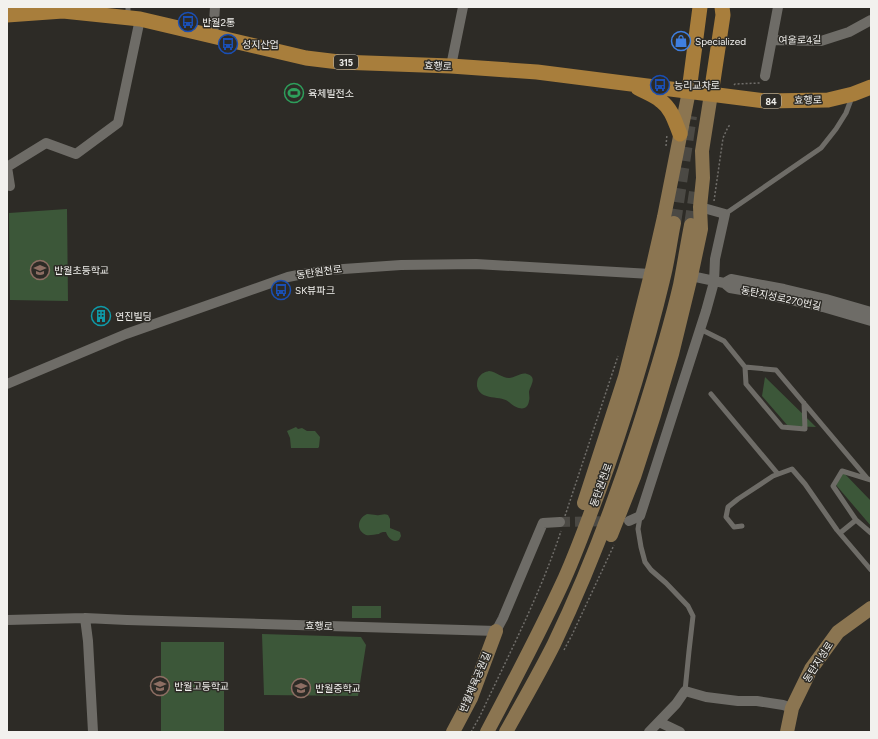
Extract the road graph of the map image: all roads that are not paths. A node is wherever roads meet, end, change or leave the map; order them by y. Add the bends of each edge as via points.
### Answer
1 (215, 7) edge
2 (463, 7) edge
3 (700, 7) edge
4 (722, 7) edge
5 (778, 7) edge
6 (7, 15) edge
7 (132, 15) edge
8 (871, 20) edge
9 (214, 37) junction
10 (772, 40) junction
11 (451, 66) junction
12 (765, 76) road end
13 (630, 84) junction
14 (871, 87) edge
15 (689, 91) junction
16 (711, 94) junction
17 (853, 94) junction
18 (673, 140) junction
19 (702, 151) junction
20 (10, 186) dead end
21 (700, 207) junction
22 (725, 214) junction
23 (674, 223) tunnel mouth
24 (691, 225) tunnel mouth
25 (651, 274) junction
26 (691, 276) junction
27 (719, 282) junction
28 (871, 312) edge
29 (871, 320) edge
30 (700, 329) junction
31 (746, 368) junction
32 (7, 384) edge
33 (711, 394) dead end
34 (804, 403) junction
35 (778, 474) junction
36 (869, 479) edge
37 (640, 516) junction
38 (856, 520) junction
39 (629, 521) dead end
40 (562, 523) tunnel mouth
41 (742, 526) dead end
42 (840, 533) junction
43 (871, 533) edge
44 (570, 566) junction
45 (871, 570) edge
46 (586, 571) junction
47 (871, 608) edge
48 (85, 618) junction
49 (7, 620) edge
50 (496, 631) junction
51 (685, 691) junction
52 (792, 708) junction
53 (659, 722) junction
54 (93, 732) edge
55 (452, 732) edge
56 (487, 732) edge
57 (506, 732) edge
58 (649, 732) edge
59 (680, 732) edge
60 (787, 732) edge

1 - 9 street
2 - 11 street
3 - 15 main road
4 - 16 main road
5 - 10 street, 여울로4길
6 - 7 main road, 효행로 / 315 via 63,11
7 - 9 main road, 효행로 / 315
7 - 20 street via 118,123 76,154 46,143 7,167
8 - 10 street, 여울로4길 via 849,32 821,41
9 - 11 main road, 효행로 / 315 via 306,58
10 - 12 street, 여울로4길
11 - 13 main road, 효행로 / 315 via 537,72
13 - 15 main road, 효행로 / 315
13 - 18 main road via 661,100 667,106 673,115
14 - 17 main road, 효행로 / 84
15 - 16 main road, 효행로 / 84
15 - 18 main road
16 - 17 main road, 효행로 / 84 via 765,101 828,100
16 - 19 main road
17 - 22 lane via 846,113 821,148
18 - 19 main road via 689,137 694,139
18 - 25 main road via 664,217
19 - 21 main road
21 - 22 street
21 - 26 main road via 701,229
22 - 27 street via 715,259
23 - 44 main road, 동탄원천로 via 663,278 634,386
24 - 46 main road, 동탄원천로 via 680,284 651,391 614,502
25 - 32 street, 동탄원천로 via 476,264 401,264 303,274 126,334
25 - 44 main road via 625,377 572,540
26 - 27 street, 동탄지성로270번길
26 - 46 main road via 672,354 622,511 608,544
27 - 28 street via 731,279 784,289
27 - 29 street, 동탄지성로270번길 via 730,288 759,292
27 - 30 street
30 - 31 lane via 724,341
30 - 37 street
31 - 34 lane via 776,370
31 - 34 lane via 746,384 782,427 805,429
33 - 35 lane
34 - 36 lane
35 - 41 lane via 728,507 726,517 734,527
35 - 42 lane via 792,469
36 - 38 lane via 842,471 833,486
37 - 39 street
37 - 51 lane via 638,529 645,562 688,606 693,616
38 - 42 lane
38 - 43 lane
40 - 50 street via 543,523
42 - 45 lane
44 - 56 main road, 동탄원천로
46 - 57 main road, 동탄원천로 via 553,645
47 - 52 main road, 동탄지성로 via 838,632 811,669
48 - 49 street, 효행로
48 - 50 street, 효행로
48 - 54 street
50 - 55 main road, 반월체육공원길 via 471,698
51 - 52 street via 706,697 757,701
51 - 53 street
52 - 60 main road, 동탄지성로
53 - 58 street
53 - 59 street

